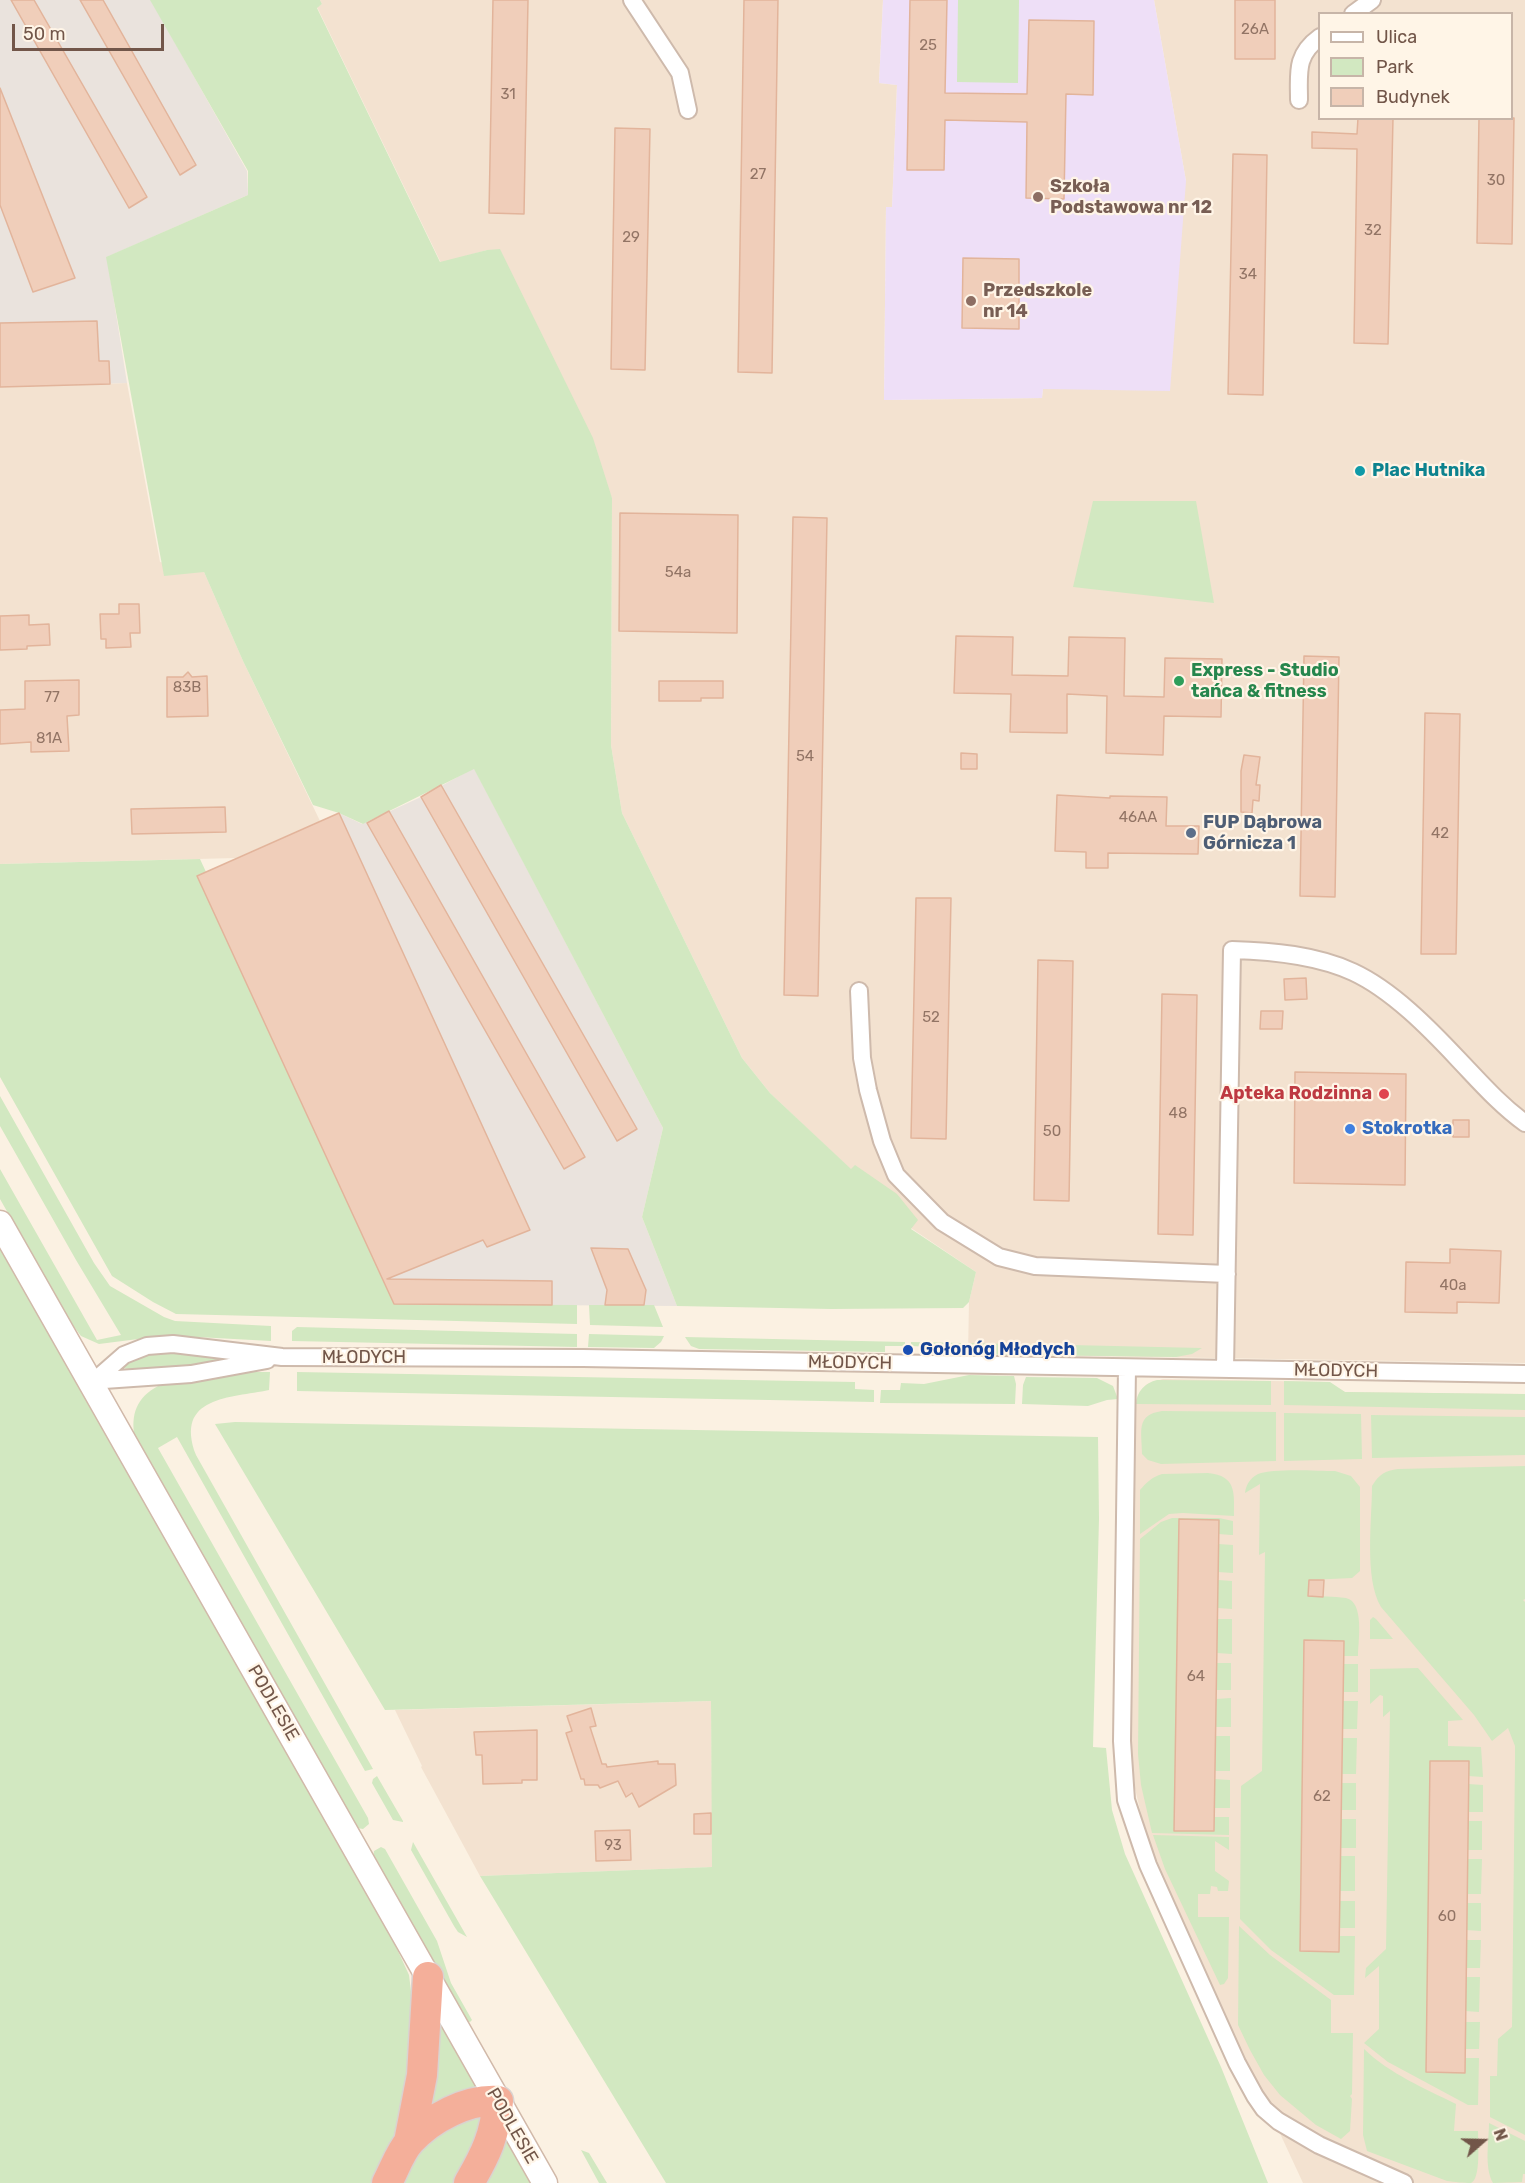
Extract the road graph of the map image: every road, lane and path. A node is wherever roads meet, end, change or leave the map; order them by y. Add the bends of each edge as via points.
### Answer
1 (632, 0) edge
2 (1372, 0) edge
3 (1356, 12) edge
4 (1318, 39) edge
5 (1299, 100) dead end
6 (688, 110) dead end
7 (859, 991) dead end
8 (1525, 1123) edge
9 (0, 1223) edge
10 (1227, 1274) junction
11 (282, 1357) junction
12 (1127, 1368) junction
13 (1225, 1369) junction
14 (1525, 1374) edge
15 (92, 1383) junction
16 (428, 1977) junction
17 (498, 2101) junction
18 (409, 2142) junction
19 (387, 2183) edge
20 (468, 2183) edge
21 (545, 2183) edge
22 (1404, 2183) edge

1 - 6 street via 680,73
2 - 3 street
4 - 5 street via 1300,58
7 - 10 street via 862,1058 882,1141 896,1175 942,1222 999,1257 1035,1266
8 - 10 street via 1500,1103 1429,1028 1354,973 1282,953 1232,950
9 - 15 street, PODLESIE
10 - 13 street
11 - 12 street, MŁODYCH via 594,1358
11 - 15 street, MŁODYCH via 191,1374
11 - 15 street, MŁODYCH via 173,1344 147,1346 116,1360
12 - 13 street, MŁODYCH
12 - 22 street via 1122,1741 1126,1800 1137,1833 1237,2062 1264,2109 1319,2145
13 - 14 street, MŁODYCH
15 - 16 street, PODLESIE
16 - 17 street, PODLESIE
16 - 18 highway via 422,2075
17 - 18 highway via 475,2102 446,2114
17 - 20 highway via 496,2127
17 - 21 street, PODLESIE
18 - 19 highway

